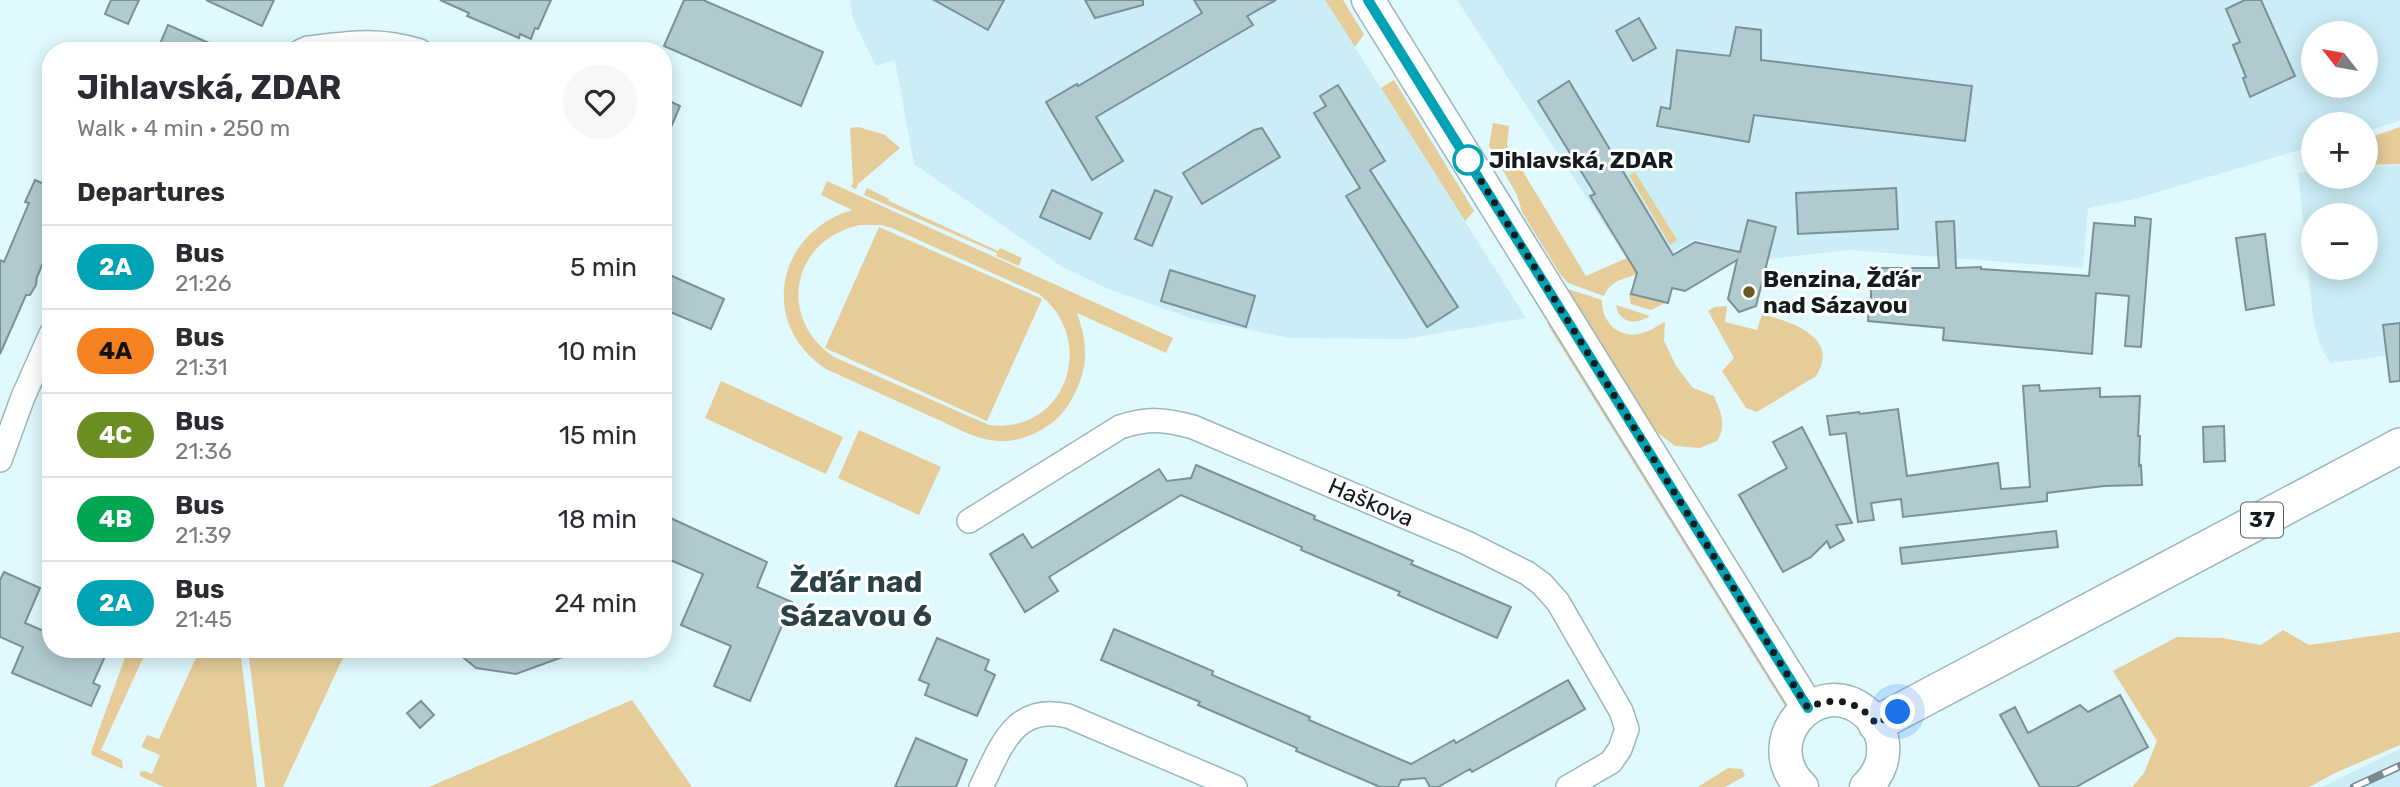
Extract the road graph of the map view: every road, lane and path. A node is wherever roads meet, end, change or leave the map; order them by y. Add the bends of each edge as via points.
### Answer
1 (1368, 0) edge
2 (42, 354) edge
3 (2400, 446) edge
4 (0, 460) edge
5 (969, 521) dead end
6 (1808, 708) junction
7 (1876, 724) junction
8 (1790, 783) edge
9 (981, 787) edge
10 (1235, 787) edge
11 (1568, 787) edge
12 (1866, 787) edge

1 - 6 main road
2 - 4 street
3 - 7 main road, 37
5 - 11 street, Haškova via 1120,427 1147,419 1193,427 1468,543 1542,584 1558,602 1621,711 1627,729 1611,762
6 - 7 main road via 1828,701 1849,703
6 - 8 main road via 1794,721 1786,738
7 - 12 main road via 1883,755 1878,773
9 - 10 street via 1016,726 1031,716 1053,712

